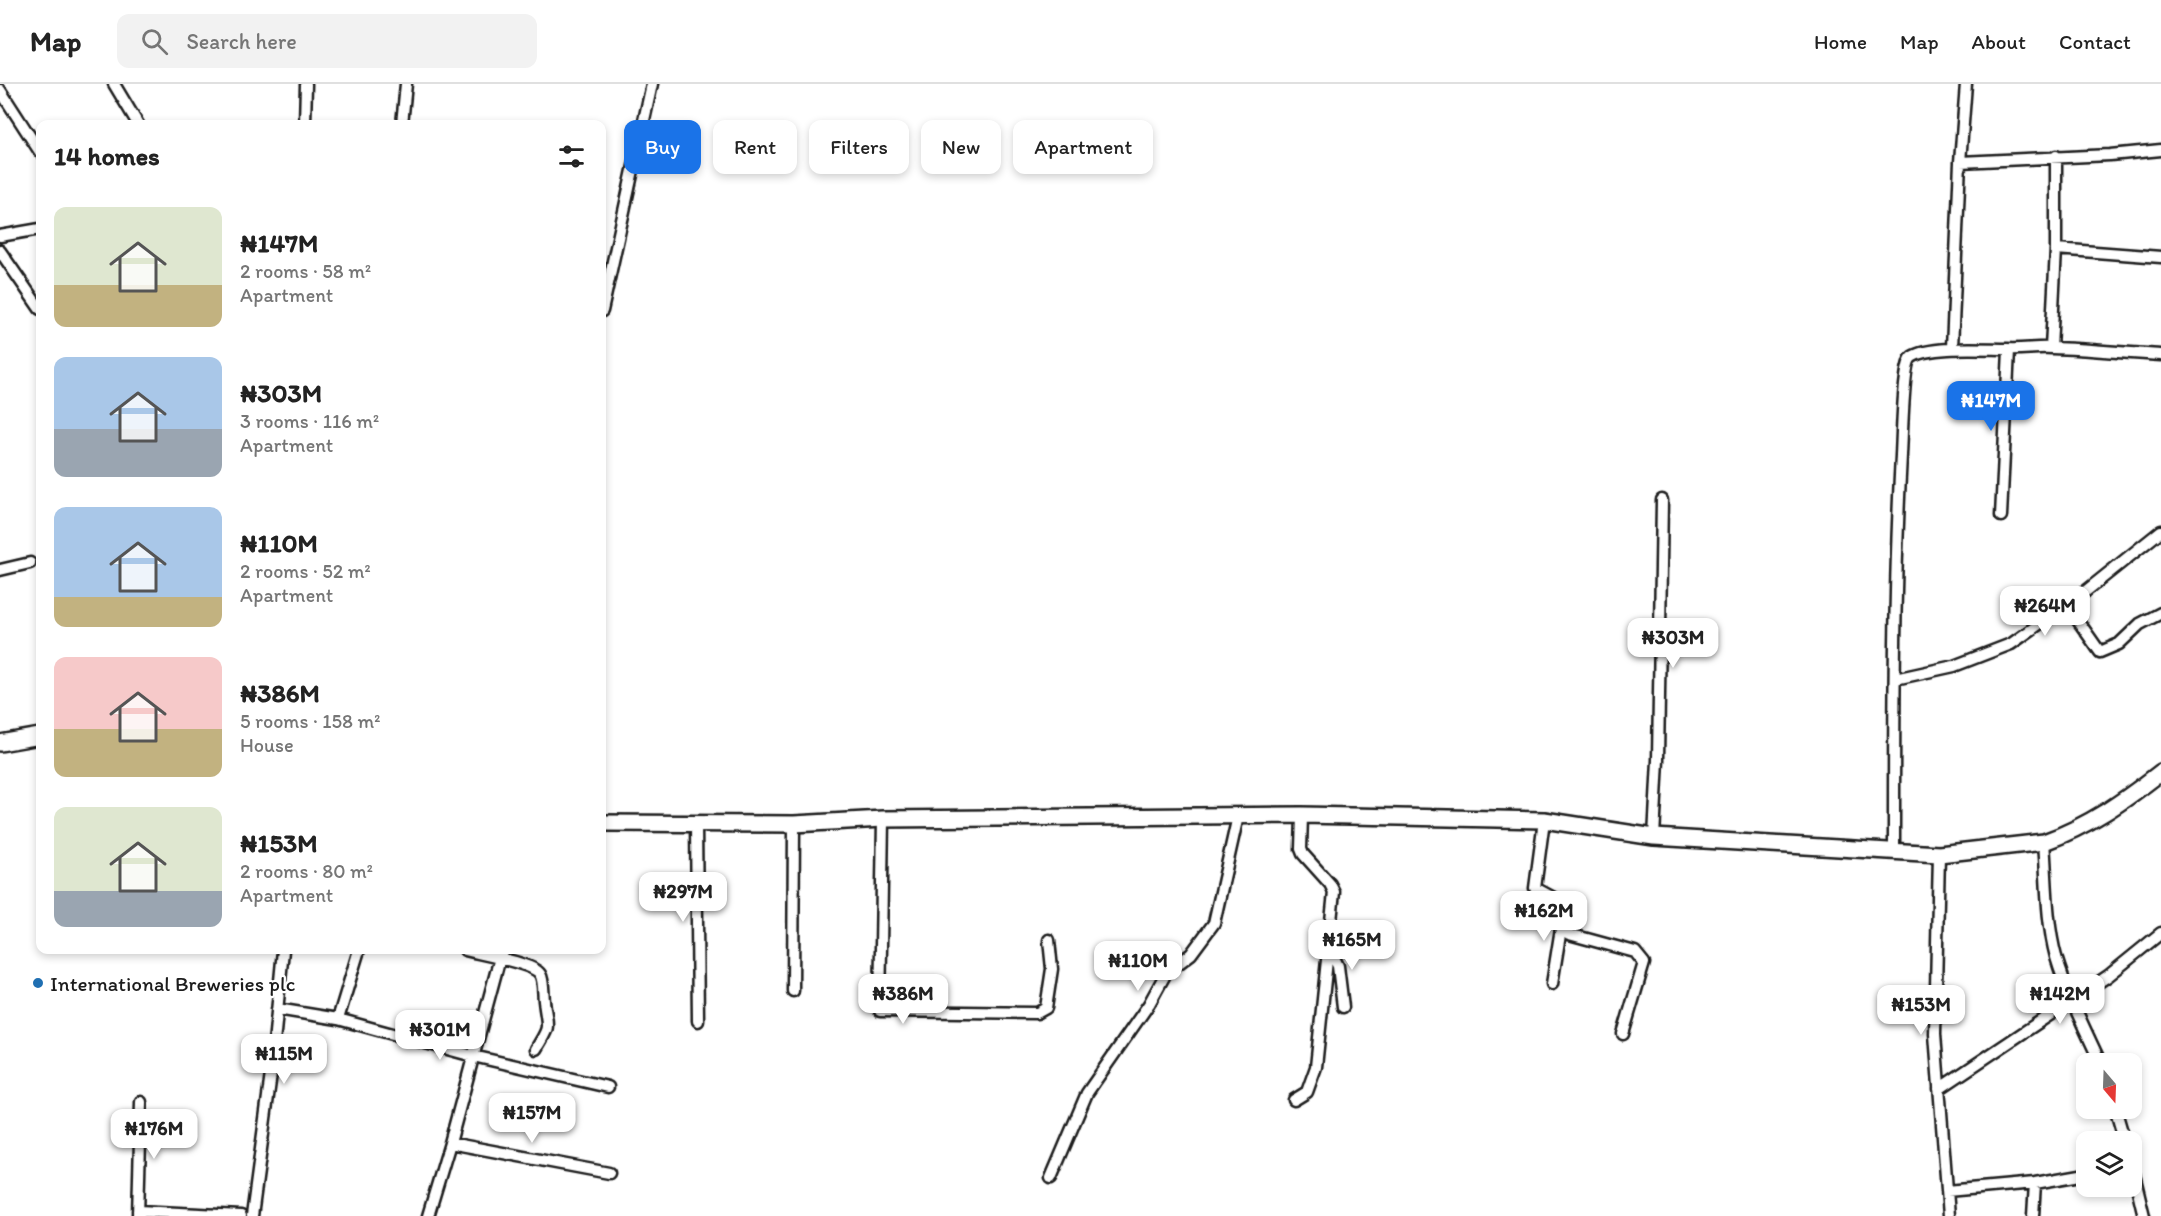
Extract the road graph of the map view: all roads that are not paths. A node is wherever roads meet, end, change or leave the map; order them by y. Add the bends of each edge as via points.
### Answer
1 (114, 84) edge
2 (306, 84) edge
3 (406, 84) edge
4 (652, 84) edge
5 (1966, 84) edge
6 (0, 90) edge
7 (136, 120) edge
8 (305, 120) edge
9 (402, 120) edge
10 (36, 146) edge
11 (2161, 150) edge
12 (2056, 156) junction
13 (1960, 162) junction
14 (36, 230) edge
15 (0, 236) edge
16 (2056, 249) junction
17 (0, 251) edge
18 (2161, 257) edge
19 (606, 293) edge
20 (36, 303) edge
21 (1952, 348) junction
22 (2051, 348) junction
23 (2010, 350) junction
24 (2161, 355) edge
25 (1662, 500) dead end
26 (2001, 516) dead end
27 (2161, 531) edge
28 (30, 563) dead end
29 (0, 570) edge
30 (2067, 605) junction
31 (2161, 613) edge
32 (1894, 679) junction
33 (36, 737) edge
34 (0, 743) edge
35 (2161, 772) edge
36 (1302, 815) junction
37 (1238, 816) junction
38 (883, 819) junction
39 (1544, 820) junction
40 (606, 823) edge
41 (696, 824) junction
42 (794, 824) junction
43 (1654, 837) junction
44 (2044, 842) junction
45 (1894, 850) junction
46 (1939, 854) junction
47 (1565, 904) junction
48 (2161, 933) edge
49 (1049, 940) dead end
50 (1329, 947) junction
51 (283, 954) edge
52 (358, 954) edge
53 (500, 954) edge
54 (1552, 984) dead end
55 (793, 991) dead end
56 (2072, 1000) junction
57 (1343, 1007) dead end
58 (278, 1009) junction
59 (338, 1019) junction
60 (698, 1021) dead end
61 (1623, 1034) dead end
62 (536, 1049) dead end
63 (2096, 1053) edge
64 (473, 1056) junction
65 (608, 1087) dead end
66 (1939, 1089) junction
67 (1294, 1100) dead end
68 (141, 1102) dead end
69 (450, 1143) junction
70 (609, 1173) dead end
71 (2076, 1176) edge
72 (1051, 1178) dead end
73 (2035, 1183) junction
74 (1947, 1191) junction
75 (2139, 1197) edge
76 (138, 1214) edge
77 (241, 1216) edge
78 (252, 1216) edge
79 (428, 1216) edge
80 (1949, 1216) edge
81 (2033, 1216) edge
82 (2144, 1216) edge

1 - 7 street
2 - 8 street
3 - 9 street
4 - 19 street
5 - 13 street
6 - 10 street
11 - 12 street
12 - 13 street
12 - 16 street
13 - 21 street
14 - 15 street
16 - 18 street
16 - 22 street
17 - 20 street
21 - 23 street
21 - 32 street via 1919,354 1909,362 1898,519
22 - 23 street
22 - 24 street
23 - 26 street
25 - 43 street
27 - 30 street
28 - 29 street
30 - 31 street via 2100,652 2119,644 2140,624
30 - 32 street via 2011,644 1954,666
32 - 45 street
33 - 34 main road
35 - 44 main road via 2118,805
36 - 37 main road
36 - 39 main road
36 - 50 street via 1303,854 1334,892
37 - 38 main road
37 - 72 street via 1214,923 1191,954 1166,973 1087,1093
38 - 42 main road
38 - 49 street via 880,1011 1043,1011 1053,969
39 - 43 main road
39 - 47 street via 1535,888
40 - 41 main road
41 - 42 main road
41 - 60 street
42 - 55 street
43 - 45 main road
44 - 46 main road
44 - 56 street via 2051,934
45 - 46 main road
46 - 66 street via 1935,1034
47 - 54 street
47 - 61 street via 1569,934 1635,952 1644,963
48 - 56 street
50 - 57 street via 1338,966
50 - 67 street via 1316,1067 1307,1092
51 - 58 street
52 - 59 street
53 - 62 street via 532,966 541,975 549,1022
53 - 64 street
56 - 63 street
56 - 66 street
58 - 59 street
58 - 78 street
59 - 64 street
64 - 65 street
64 - 69 street
66 - 74 street
68 - 76 street
69 - 70 street
69 - 79 street
71 - 73 street
73 - 74 street
73 - 81 street
74 - 80 street
75 - 82 street
76 - 77 street

